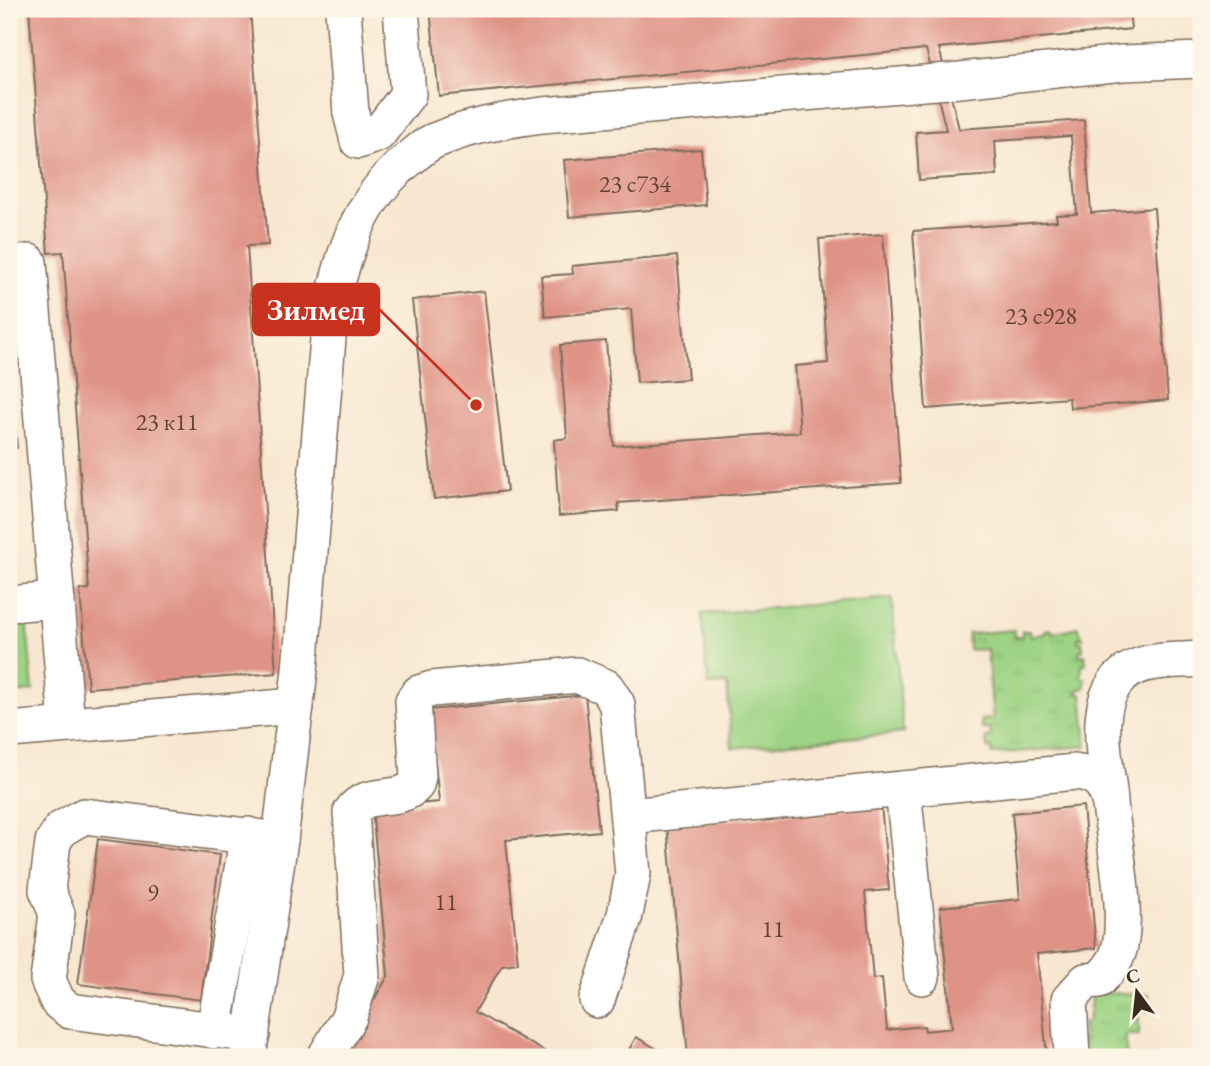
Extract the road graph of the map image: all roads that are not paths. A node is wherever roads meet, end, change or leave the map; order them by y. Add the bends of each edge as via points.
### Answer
1 (343, 9) edge
2 (401, 9) edge
3 (1201, 60) edge
4 (9, 264) edge
5 (57, 600) junction
6 (9, 604) edge
7 (1201, 659) edge
8 (296, 706) junction
9 (66, 725) junction
10 (9, 730) edge
11 (904, 789) junction
12 (1110, 804) junction
13 (629, 816) junction
14 (264, 838) junction
15 (922, 977) dead end
16 (597, 1000) dead end
17 (214, 1031) junction
18 (250, 1046) edge
19 (325, 1057) edge
20 (1072, 1057) edge

1 - 2 street via 351,113 358,141 378,134 408,94
3 - 8 street via 1123,63 543,115 486,123 431,142 399,167 360,215 338,274 330,315
4 - 5 street via 29,262
5 - 6 street
5 - 9 street
7 - 12 street via 1138,666 1109,691 1103,729
8 - 9 street
8 - 14 street
9 - 10 street
11 - 12 street via 1075,772 1093,774 1104,783
11 - 13 street
11 - 15 street
12 - 20 street via 1123,932 1109,970 1099,980 1086,981 1069,1000
13 - 16 street via 631,891
13 - 19 street via 617,704 596,681 577,675 419,693 412,710 416,785 402,794 370,797 351,812 362,975 349,1017
14 - 17 street
14 - 17 street via 84,816 61,829 53,842 47,890 57,914 48,980 58,1003 70,1011
14 - 18 street
17 - 18 street

